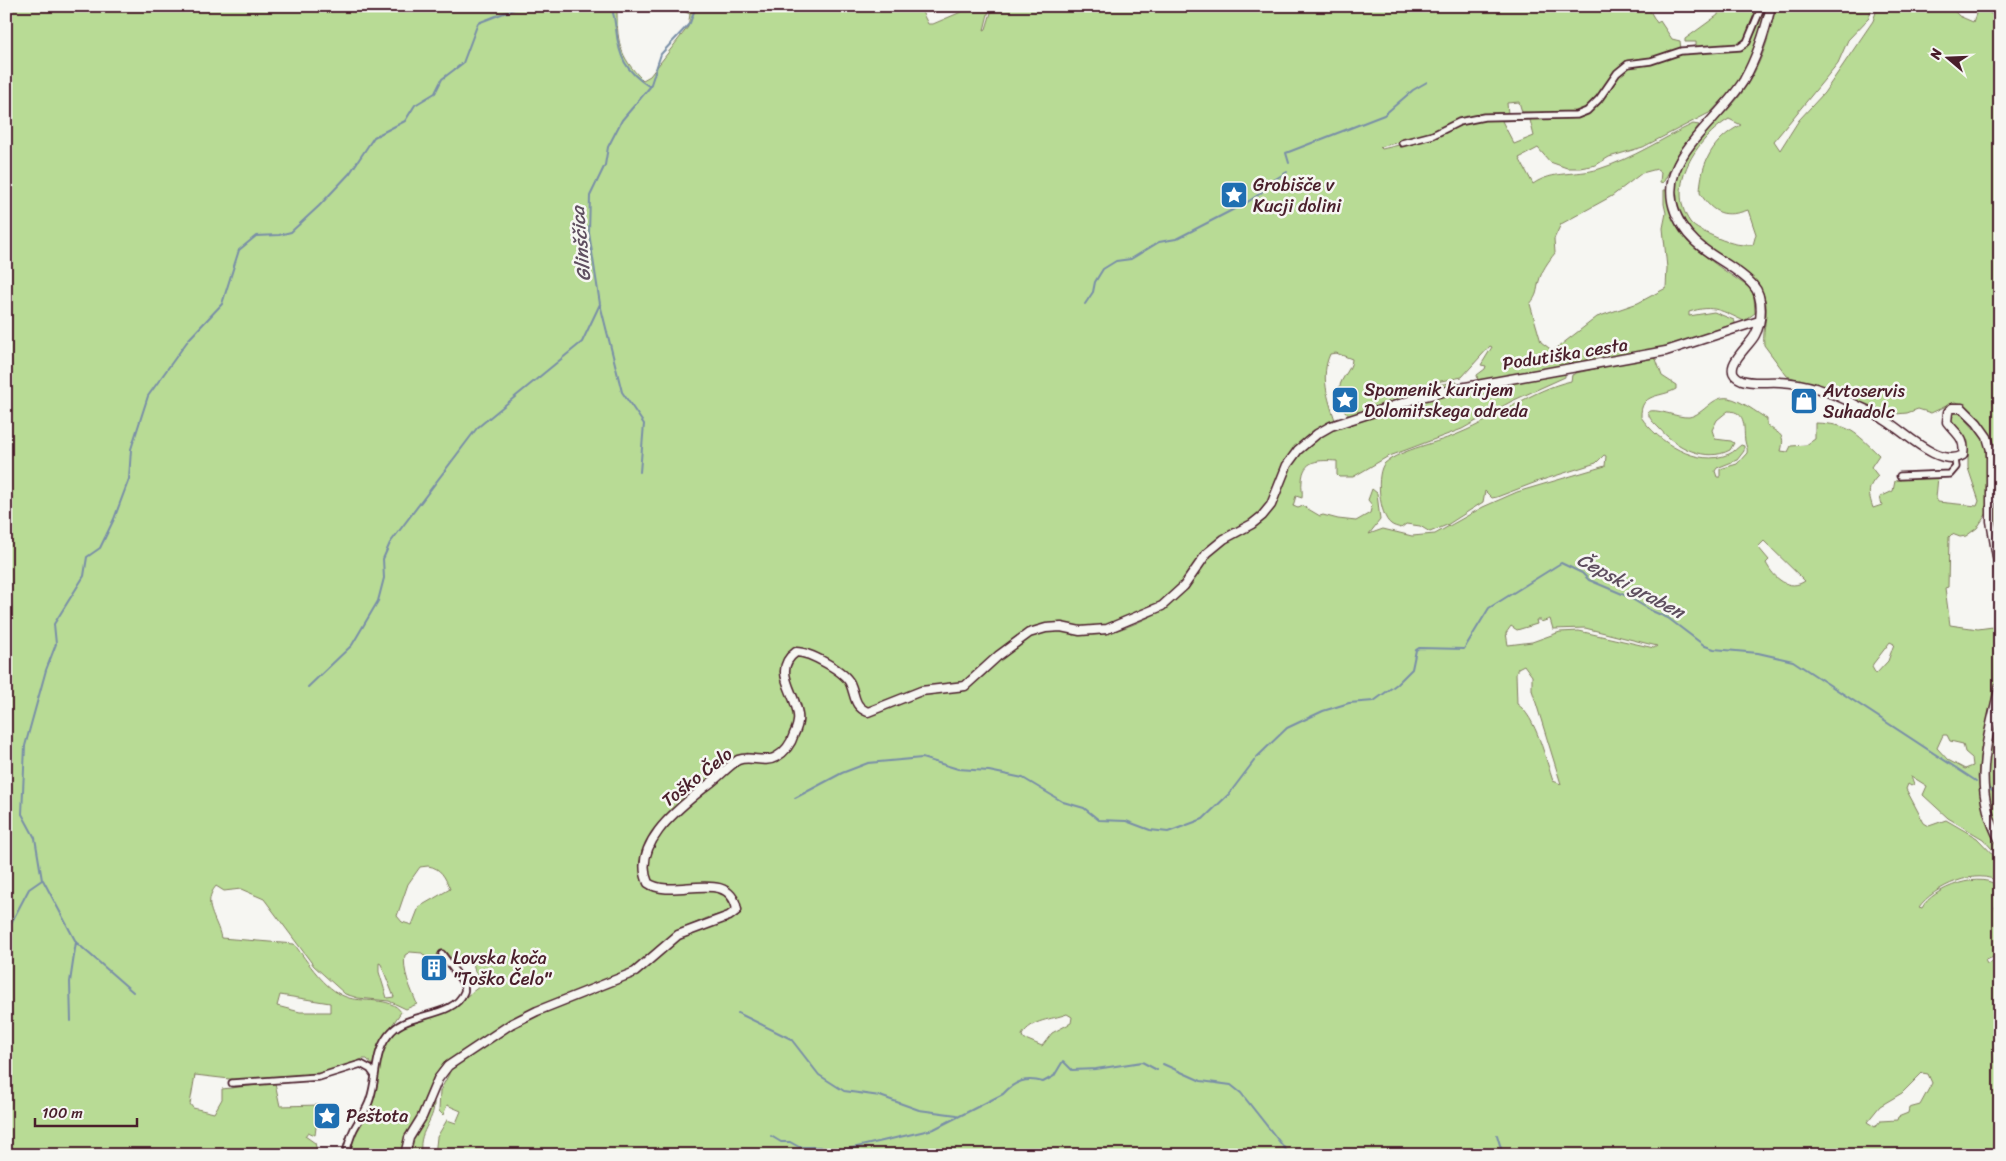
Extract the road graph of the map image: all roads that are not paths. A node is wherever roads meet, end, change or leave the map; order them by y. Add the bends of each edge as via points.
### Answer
1 (1762, 6) edge
2 (1771, 6) edge
3 (1402, 143) dead end
4 (1759, 321) junction
5 (1955, 460) junction
6 (1900, 476) dead end
7 (2000, 576) edge
8 (1046, 628) joint
9 (2000, 684) edge
10 (1999, 840) edge
11 (442, 954) dead end
12 (375, 1076) junction
13 (232, 1083) dead end
14 (345, 1155) edge
15 (405, 1155) edge

1 - 3 street via 1747,42 1740,47 1681,52 1628,64 1617,73 1599,99 1587,111 1577,115 1478,118
2 - 4 street via 1766,30 1743,81 1686,150 1671,187 1674,210 1687,234 1755,287 1760,297
4 - 5 street via 1756,334 1732,368 1740,379 1798,384 1840,396 1886,420 1944,458
4 - 8 street, Podutiška cesta via 1666,351 1460,388 1331,426 1292,457 1271,504 1262,516 1207,553 1172,599 1107,629
5 - 6 street via 1956,467 1950,474
5 - 7 street via 1963,455 1965,445 1946,416 1952,408 1958,407 1977,423 1991,450 1991,521
8 - 15 street, Toško Čelo via 1020,639 965,686 921,691 868,712 856,703 850,682 842,674 806,652 796,652 791,656 784,676 798,717 791,743 774,759 745,757 738,760 683,804 656,836 644,866 648,883 654,887 672,890 704,885 723,890 732,897 737,910 678,936 635,972 528,1016 448,1066 438,1079 409,1138
9 - 10 street via 1982,781 1987,810
11 - 12 street via 462,980 464,992 459,1000 444,1010 407,1021 392,1030 380,1047
12 - 13 street via 361,1064 319,1077
12 - 14 street via 370,1101 353,1131

